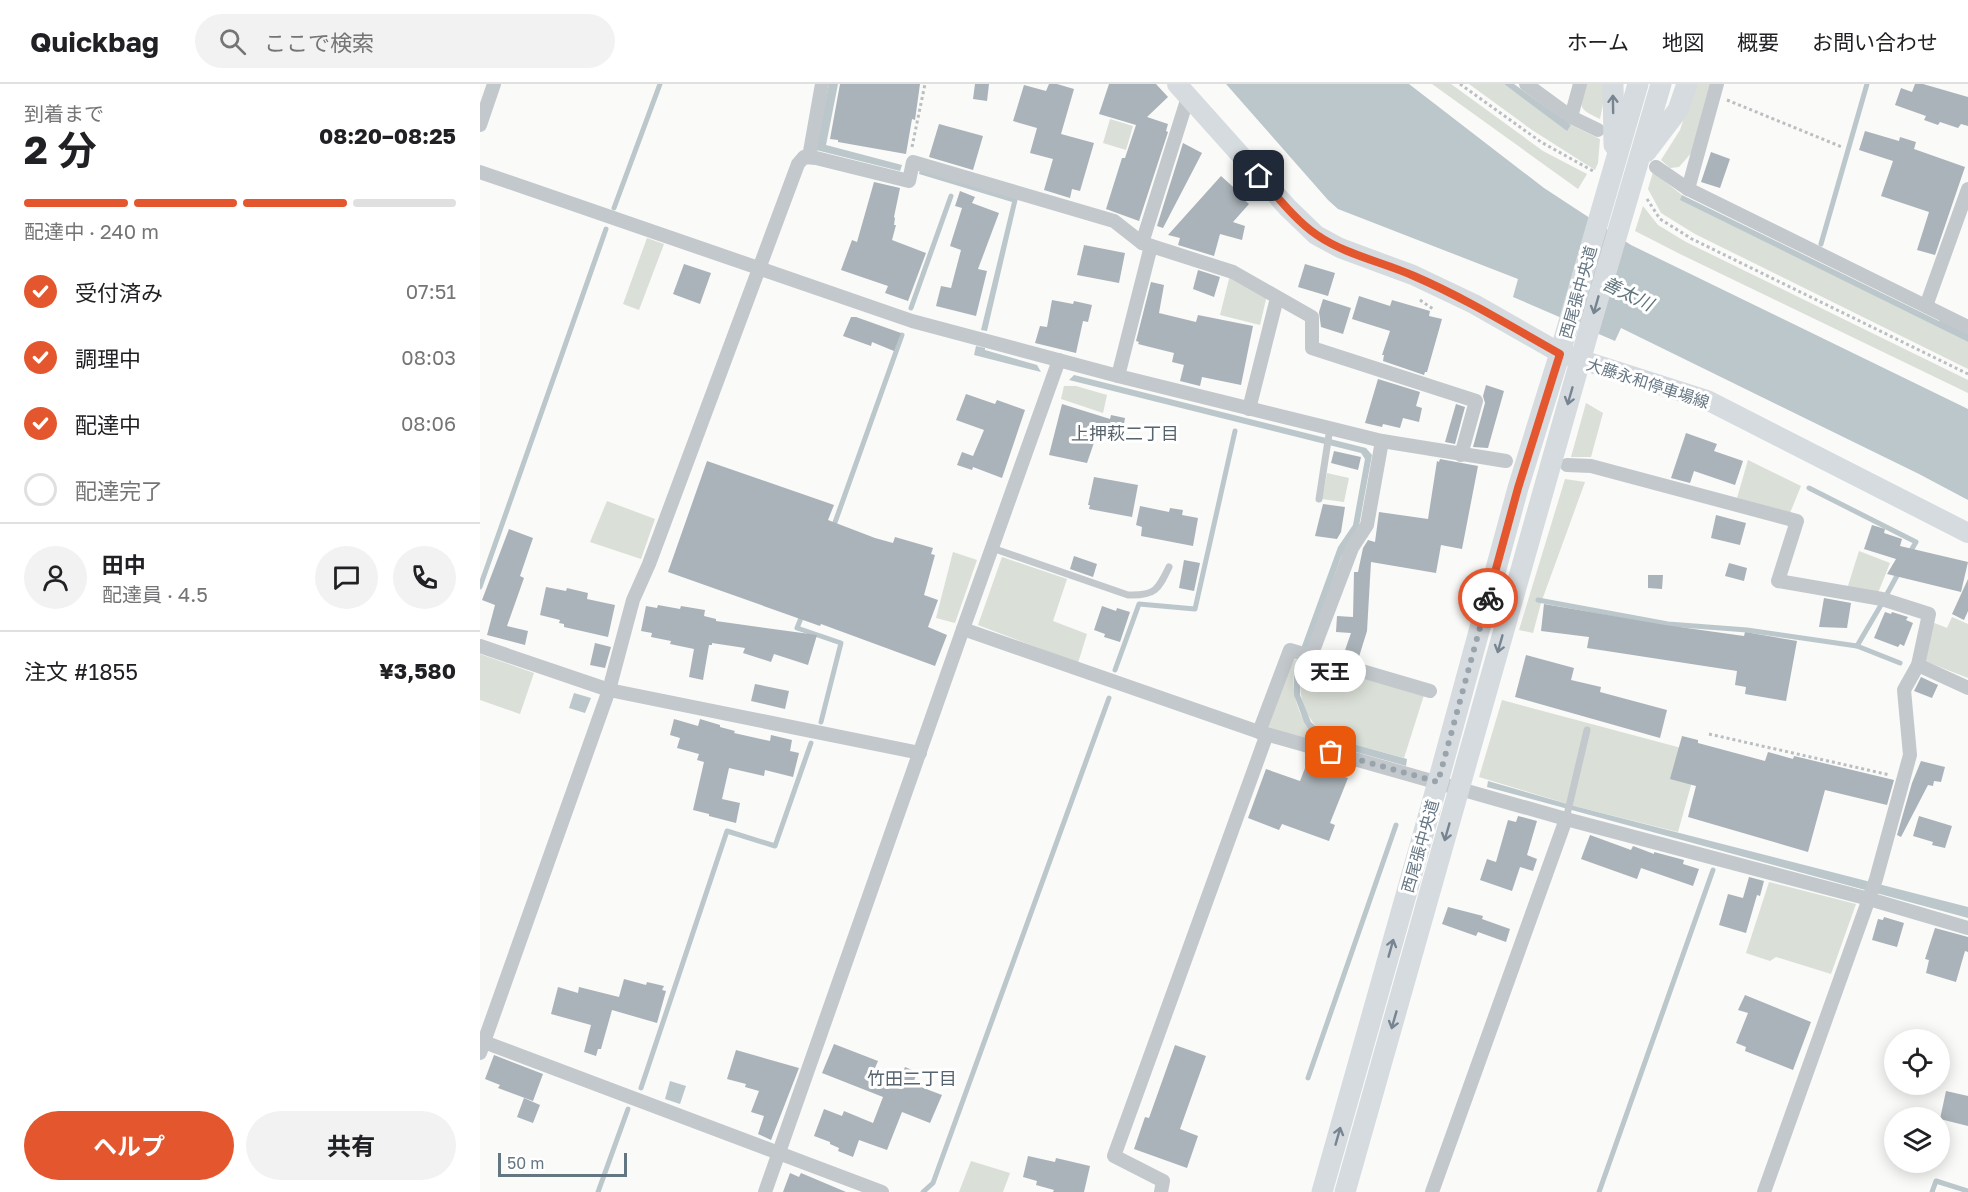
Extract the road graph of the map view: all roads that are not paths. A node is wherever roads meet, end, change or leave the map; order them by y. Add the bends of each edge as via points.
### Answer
1 (494, 84) edge
2 (822, 84) edge
3 (1526, 84) edge
4 (1580, 84) edge
5 (1613, 84) edge
6 (1638, 84) edge
7 (1661, 84) edge
8 (1688, 84) edge
9 (1716, 89) edge
10 (1182, 91) edge
11 (1571, 117) junction
12 (480, 125) edge
13 (1598, 130) dead end
14 (809, 157) junction
15 (1647, 165) junction
16 (480, 172) edge
17 (1610, 181) junction
18 (1688, 189) junction
19 (1968, 189) edge
20 (1147, 245) junction
21 (760, 270) junction
22 (1277, 298) junction
23 (1926, 306) junction
24 (1968, 327) edge
25 (1570, 357) junction
26 (1059, 360) junction
27 (1119, 376) junction
28 (1249, 409) junction
29 (1329, 432) junction
30 (1382, 441) junction
31 (1461, 455) junction
32 (1506, 461) dead end
33 (1568, 465) dead end
34 (1318, 499) dead end
35 (1968, 533) edge
36 (992, 548) junction
37 (1169, 567) dead end
38 (963, 629) junction
39 (480, 646) edge
40 (1305, 654) junction
41 (1918, 665) junction
42 (1968, 688) edge
43 (609, 690) junction
44 (1430, 691) dead end
45 (1587, 730) dead end
46 (1263, 733) junction
47 (920, 753) junction
48 (1438, 782) junction
49 (1460, 788) junction
50 (1567, 815) junction
51 (1870, 896) junction
52 (1968, 928) edge
53 (482, 1047) edge
54 (779, 1153) junction
55 (765, 1192) edge
56 (882, 1192) edge
57 (1161, 1192) edge
58 (1322, 1192) edge
59 (1345, 1192) edge
60 (1432, 1192) edge
61 (1764, 1192) edge

1 - 12 street
2 - 14 street
3 - 11 street
4 - 11 street
17 -> 5 main road
6 - 17 main road, 西尾張中央道
7 - 15 main road, 西尾張中央道
8 - 15 main road
9 - 18 street
10 - 20 street
10 - 25 main road, 大藤永和停車場線 via 1316,235 1474,304
11 - 13 street
14 - 20 street via 909,181 913,162 1114,221
14 - 21 street via 798,164
15 - 18 street
15 -> 25 main road, 西尾張中央道 via 1627,200 1586,340
16 - 21 street
17 - 25 main road, 西尾張中央道 via 1567,330
18 - 23 street
19 - 23 street
20 - 22 street via 1233,272
20 - 27 street
21 - 26 street via 912,321
21 - 43 street via 633,600
22 - 28 street
22 - 31 street via 1312,317 1312,348 1476,401
23 - 24 street
25 - 35 main road, 大藤永和停車場線 via 1707,400
25 - 48 main road, 西尾張中央道 via 1518,488
25 -> 49 main road, 西尾張中央道
26 - 27 street
26 - 36 street
27 - 28 street
28 - 29 street
29 - 30 street
29 - 34 lane
30 - 31 street
30 - 40 street via 1367,525 1352,548
31 - 32 street
33 - 41 street via 1591,466 1797,521 1778,580 1882,599 1929,614
36 - 37 lane via 1128,595 1152,593
36 - 38 street
38 - 46 street
38 - 47 street
39 - 43 street
40 - 44 street
40 - 46 street via 1290,650
41 - 42 street
41 - 51 street via 1904,690 1910,755
43 - 47 street
43 - 53 street
45 - 50 lane
46 - 48 street
46 - 57 street via 1114,1156 1163,1181
47 - 54 street
48 - 49 street
58 -> 48 main road, 西尾張中央道
49 - 50 street
49 -> 59 main road, 西尾張中央道
50 - 51 street
50 - 60 street
51 - 52 street
51 - 61 street
53 - 54 street
54 - 55 street
54 - 56 street

